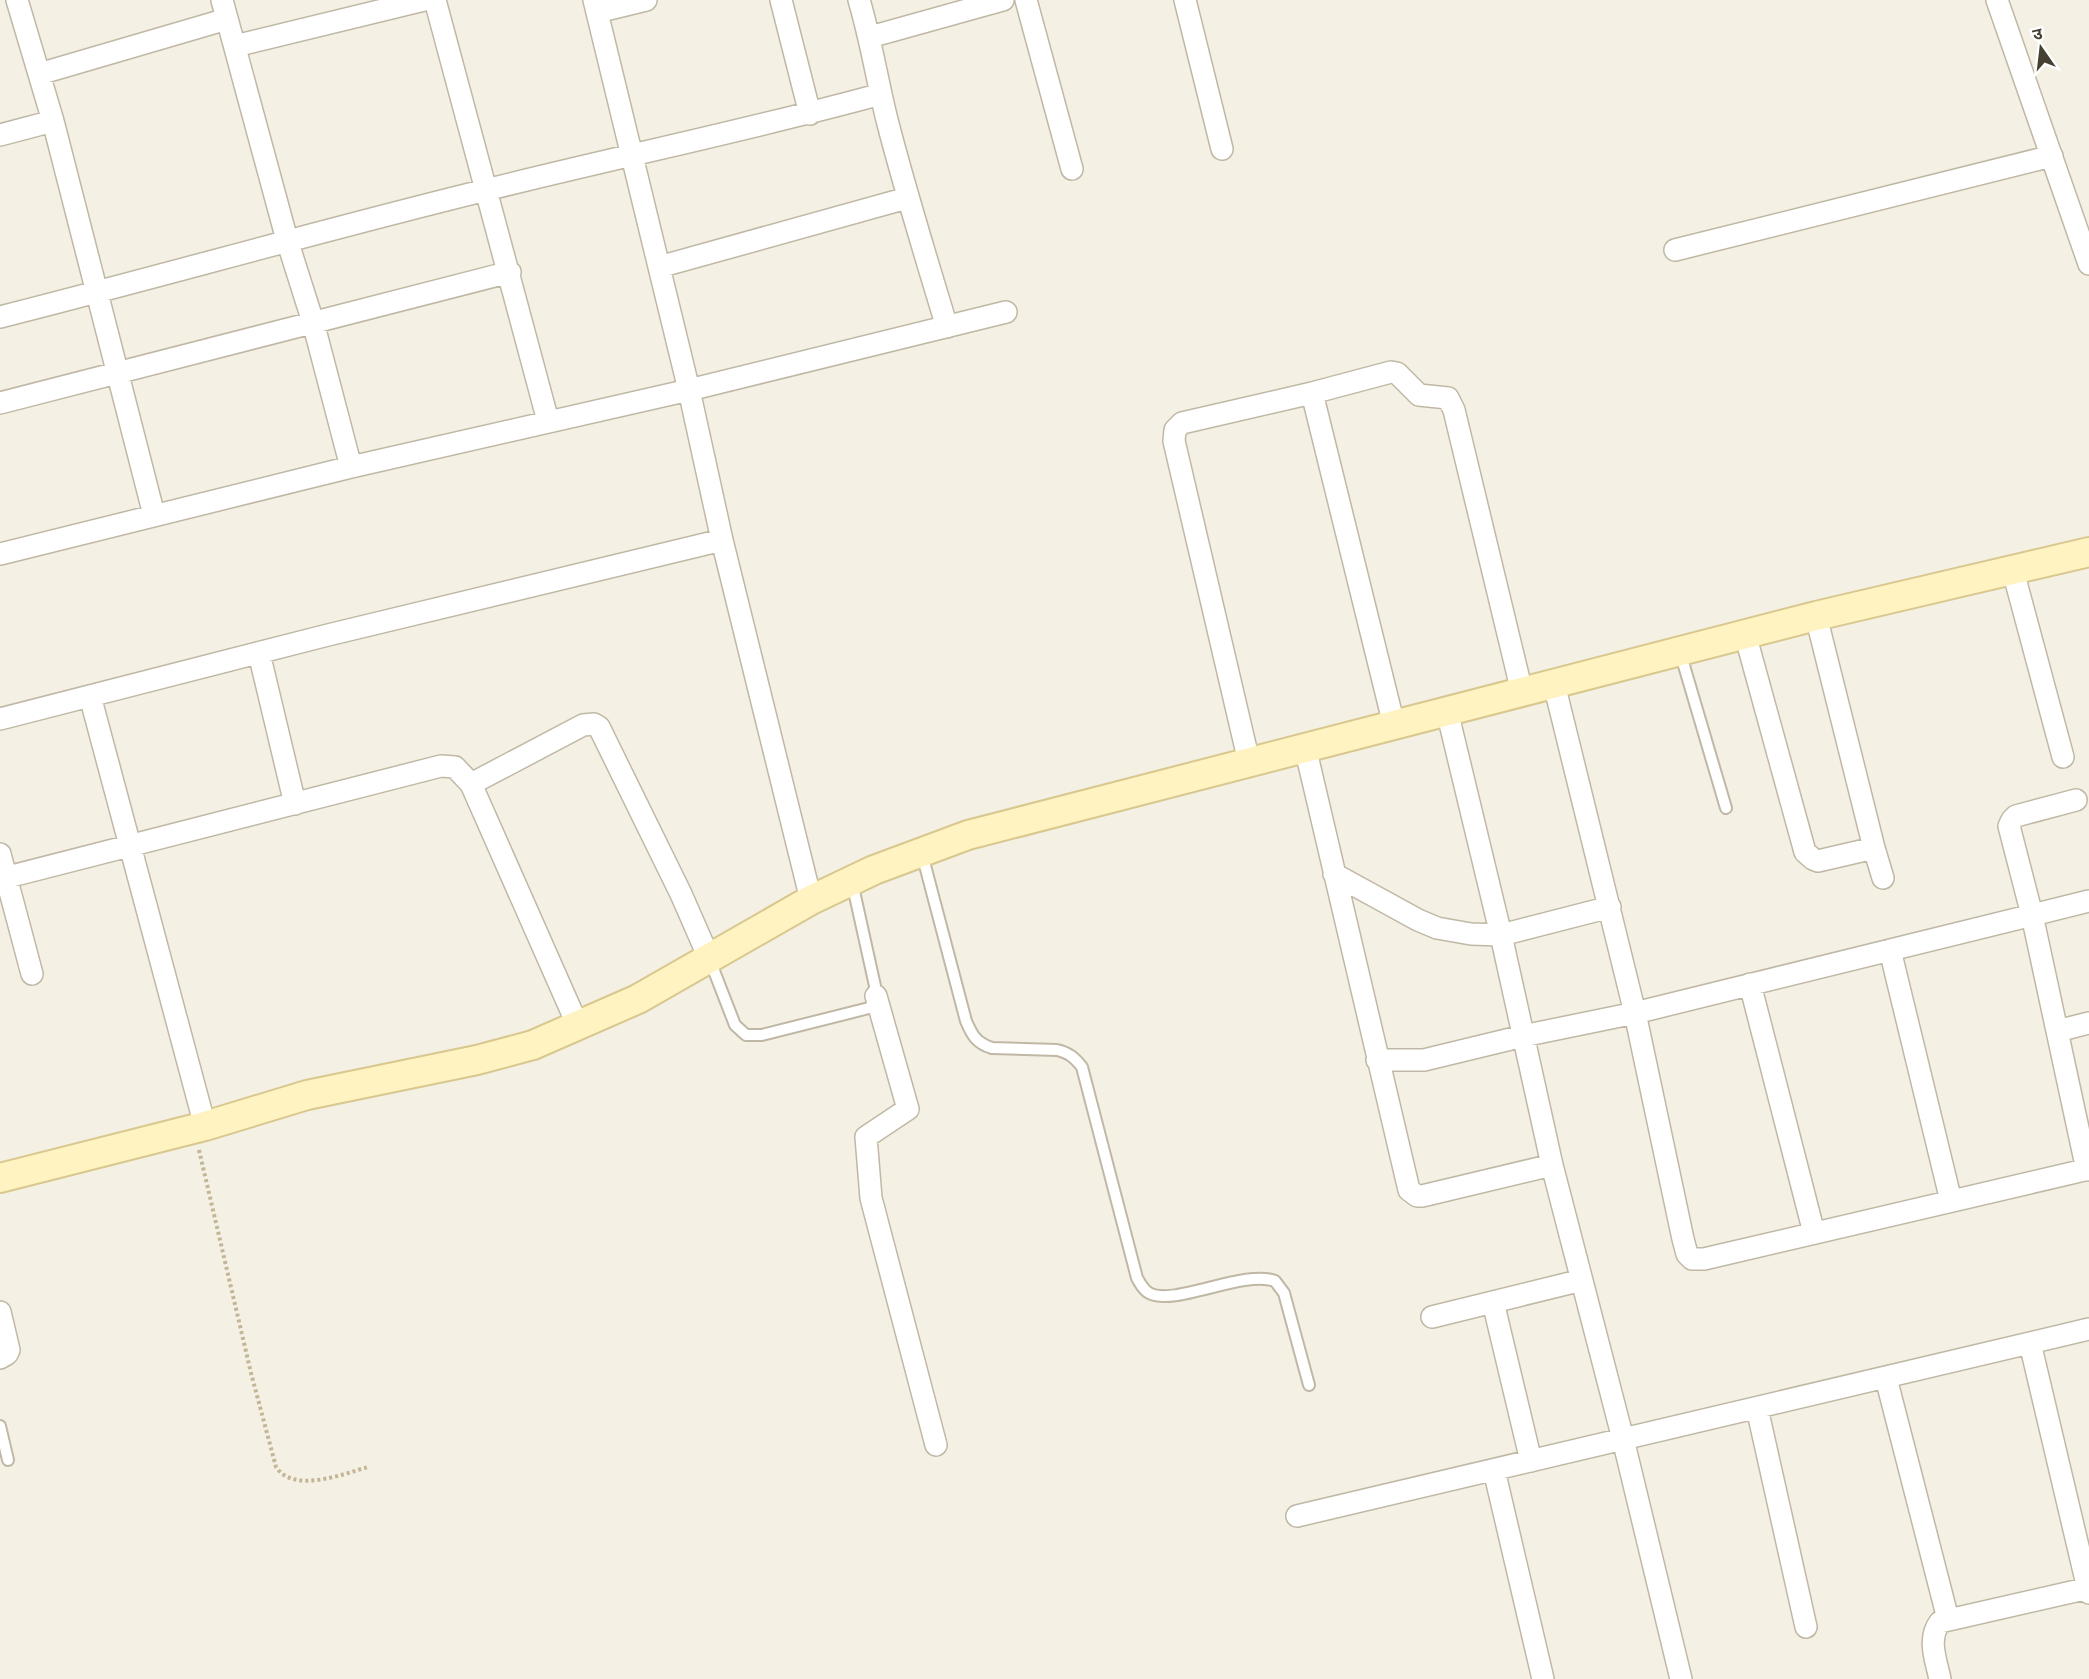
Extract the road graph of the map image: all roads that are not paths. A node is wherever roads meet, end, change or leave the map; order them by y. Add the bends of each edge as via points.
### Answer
1 (17, 0) edge
2 (424, 0) edge
3 (435, 0) edge
4 (646, 0) edge
5 (781, 0) edge
6 (859, 0) edge
7 (1003, 0) edge
8 (1026, 0) edge
9 (1185, 0) edge
10 (1997, 0) edge
11 (596, 6) edge
12 (225, 10) edge
13 (870, 37) junction
14 (235, 46) junction
15 (39, 74) junction
16 (881, 94) junction
17 (810, 114) junction
18 (52, 121) junction
19 (0, 135) edge
20 (1222, 149) dead end
21 (632, 154) junction
22 (2052, 156) junction
23 (1072, 169) dead end
24 (487, 189) junction
25 (908, 198) junction
26 (287, 240) junction
27 (1675, 250) dead end
28 (2089, 264) edge
29 (659, 267) junction
30 (510, 272) junction
31 (96, 293) junction
32 (1006, 312) dead end
33 (0, 317) edge
34 (313, 322) junction
35 (947, 327) junction
36 (117, 373) junction
37 (689, 390) junction
38 (1312, 393) junction
39 (0, 403) edge
40 (548, 421) junction
41 (351, 466) junction
42 (154, 515) junction
43 (722, 540) junction
44 (2089, 552) edge
45 (0, 554) edge
46 (2013, 571) junction
47 (1816, 616) junction
48 (1745, 634) junction
49 (1680, 651) junction
50 (259, 652) junction
51 (1554, 684) junction
52 (1522, 692) junction
53 (90, 696) junction
54 (1447, 711) junction
55 (0, 719) edge
56 (1394, 725) junction
57 (1305, 747) junction
58 (2063, 757) dead end
59 (1249, 762) junction
60 (471, 784) junction
61 (2076, 801) dead end
62 (295, 804) junction
63 (1726, 808) dead end
64 (130, 847) junction
65 (1874, 848) junction
66 (921, 851) junction
67 (0, 854) edge
68 (1334, 874) junction
69 (3, 878) edge
70 (1883, 878) dead end
71 (852, 880) junction
72 (812, 900) junction
73 (2089, 901) edge
74 (1610, 907) junction
75 (2032, 915) junction
76 (1501, 935) junction
77 (1890, 950) junction
78 (709, 958) junction
79 (32, 974) dead end
80 (1750, 984) junction
81 (876, 996) junction
82 (1635, 1013) junction
83 (2089, 1023) edge
84 (579, 1026) junction
85 (2057, 1031) junction
86 (1523, 1036) junction
87 (1377, 1060) junction
88 (200, 1128) junction
89 (1552, 1165) junction
90 (2088, 1170) edge
91 (0, 1178) edge
92 (1951, 1201) junction
93 (1814, 1233) junction
94 (1582, 1280) junction
95 (1493, 1302) junction
96 (0, 1312) edge
97 (1432, 1317) dead end
98 (2089, 1329) edge
99 (2030, 1343) junction
100 (0, 1358) edge
101 (1886, 1378) junction
102 (1309, 1385) dead end
103 (1757, 1408) junction
104 (0, 1426) edge
105 (1623, 1439) junction
106 (936, 1445) dead end
107 (8, 1460) dead end
108 (1531, 1461) junction
109 (1494, 1470) junction
110 (1297, 1516) dead end
111 (2089, 1590) edge
112 (1948, 1619) junction
113 (1806, 1627) dead end
114 (1543, 1679) edge
115 (1681, 1679) edge
116 (1940, 1679) edge

1 - 15 street
2 - 14 street
3 - 24 street
4 - 11 street
5 - 17 street
6 - 13 street
7 - 13 street
8 - 23 street
9 - 20 street
10 - 22 street
11 - 21 street
12 - 14 street
12 - 15 street
13 - 16 street
14 - 26 street
15 - 18 street
16 - 17 street
16 - 25 street
17 - 21 street
18 - 19 street
18 - 31 street
21 - 24 street
21 - 29 street
22 - 27 street
22 - 28 street
24 - 26 street
24 - 30 street
25 - 29 street
25 - 35 street
26 - 31 street
26 - 34 street
29 - 37 street
30 - 34 street
30 - 40 street
31 - 33 street
31 - 36 street
32 - 35 street
34 - 36 street
34 - 41 street
35 - 37 street
36 - 39 street
36 - 42 street
37 - 40 street
37 - 43 street
38 - 52 street via 1391,372 1419,394 1440,396 1451,403
38 - 56 street
38 - 59 street via 1182,423 1173,434
40 - 41 street
41 - 42 street
42 - 45 street
43 - 50 street
43 - 72 street
44 - 46 street
46 - 47 street
46 - 58 street
47 - 48 street
47 - 65 street
48 - 49 street
48 - 65 street via 1805,852 1818,861
49 - 51 street
49 - 63 lane
50 - 53 street
50 - 62 street
51 - 52 street
51 - 74 street
52 - 54 street
53 - 55 street
53 - 64 street
54 - 56 street
54 - 76 street
56 - 57 street
57 - 59 street
57 - 68 street
59 - 66 street via 968,835
60 - 62 street via 462,772 449,765
60 - 78 street via 582,725 594,723
60 - 84 street
61 - 75 street via 2025,813 2009,826
62 - 64 street
64 - 69 street
64 - 88 street
65 - 70 street
66 - 71 street
66 - 102 lane via 966,1021 976,1040 992,1048 1067,1052 1082,1067 1142,1286 1158,1295 1260,1278 1275,1281 1284,1293
67 - 69 street
68 - 76 street via 1437,928
68 - 87 street
69 - 79 street
71 - 72 street
71 - 81 lane
72 - 78 street
73 - 75 street
74 - 76 street
74 - 82 street
75 - 77 street
75 - 85 street
76 - 86 street
77 - 80 street
77 - 92 street
78 - 81 lane via 735,1025 746,1035 762,1035 863,1011 873,1005
78 - 84 street via 638,999
80 - 82 street
80 - 93 street
81 - 106 street via 908,1109 866,1137 871,1198
82 - 86 street
82 - 93 street via 1687,1254 1692,1260 1704,1259
83 - 85 street
84 - 88 street via 522,1048 307,1095
85 - 90 street
86 - 87 street via 1424,1060
86 - 89 street
87 - 89 street via 1406,1183 1413,1194 1422,1196
88 - 91 street
89 - 94 street
90 - 92 street
92 - 93 street
94 - 95 street
94 - 105 street
95 - 97 street
95 - 108 street
96 - 100 street via 9,1350
98 - 99 street
99 - 101 street
99 - 111 street
101 - 103 street
101 - 112 street
103 - 105 street
103 - 113 street
104 - 107 lane
105 - 108 street
105 - 115 street
108 - 109 street
109 - 110 street
109 - 114 street
111 - 112 street
112 - 116 street via 1940,1622 1933,1636

